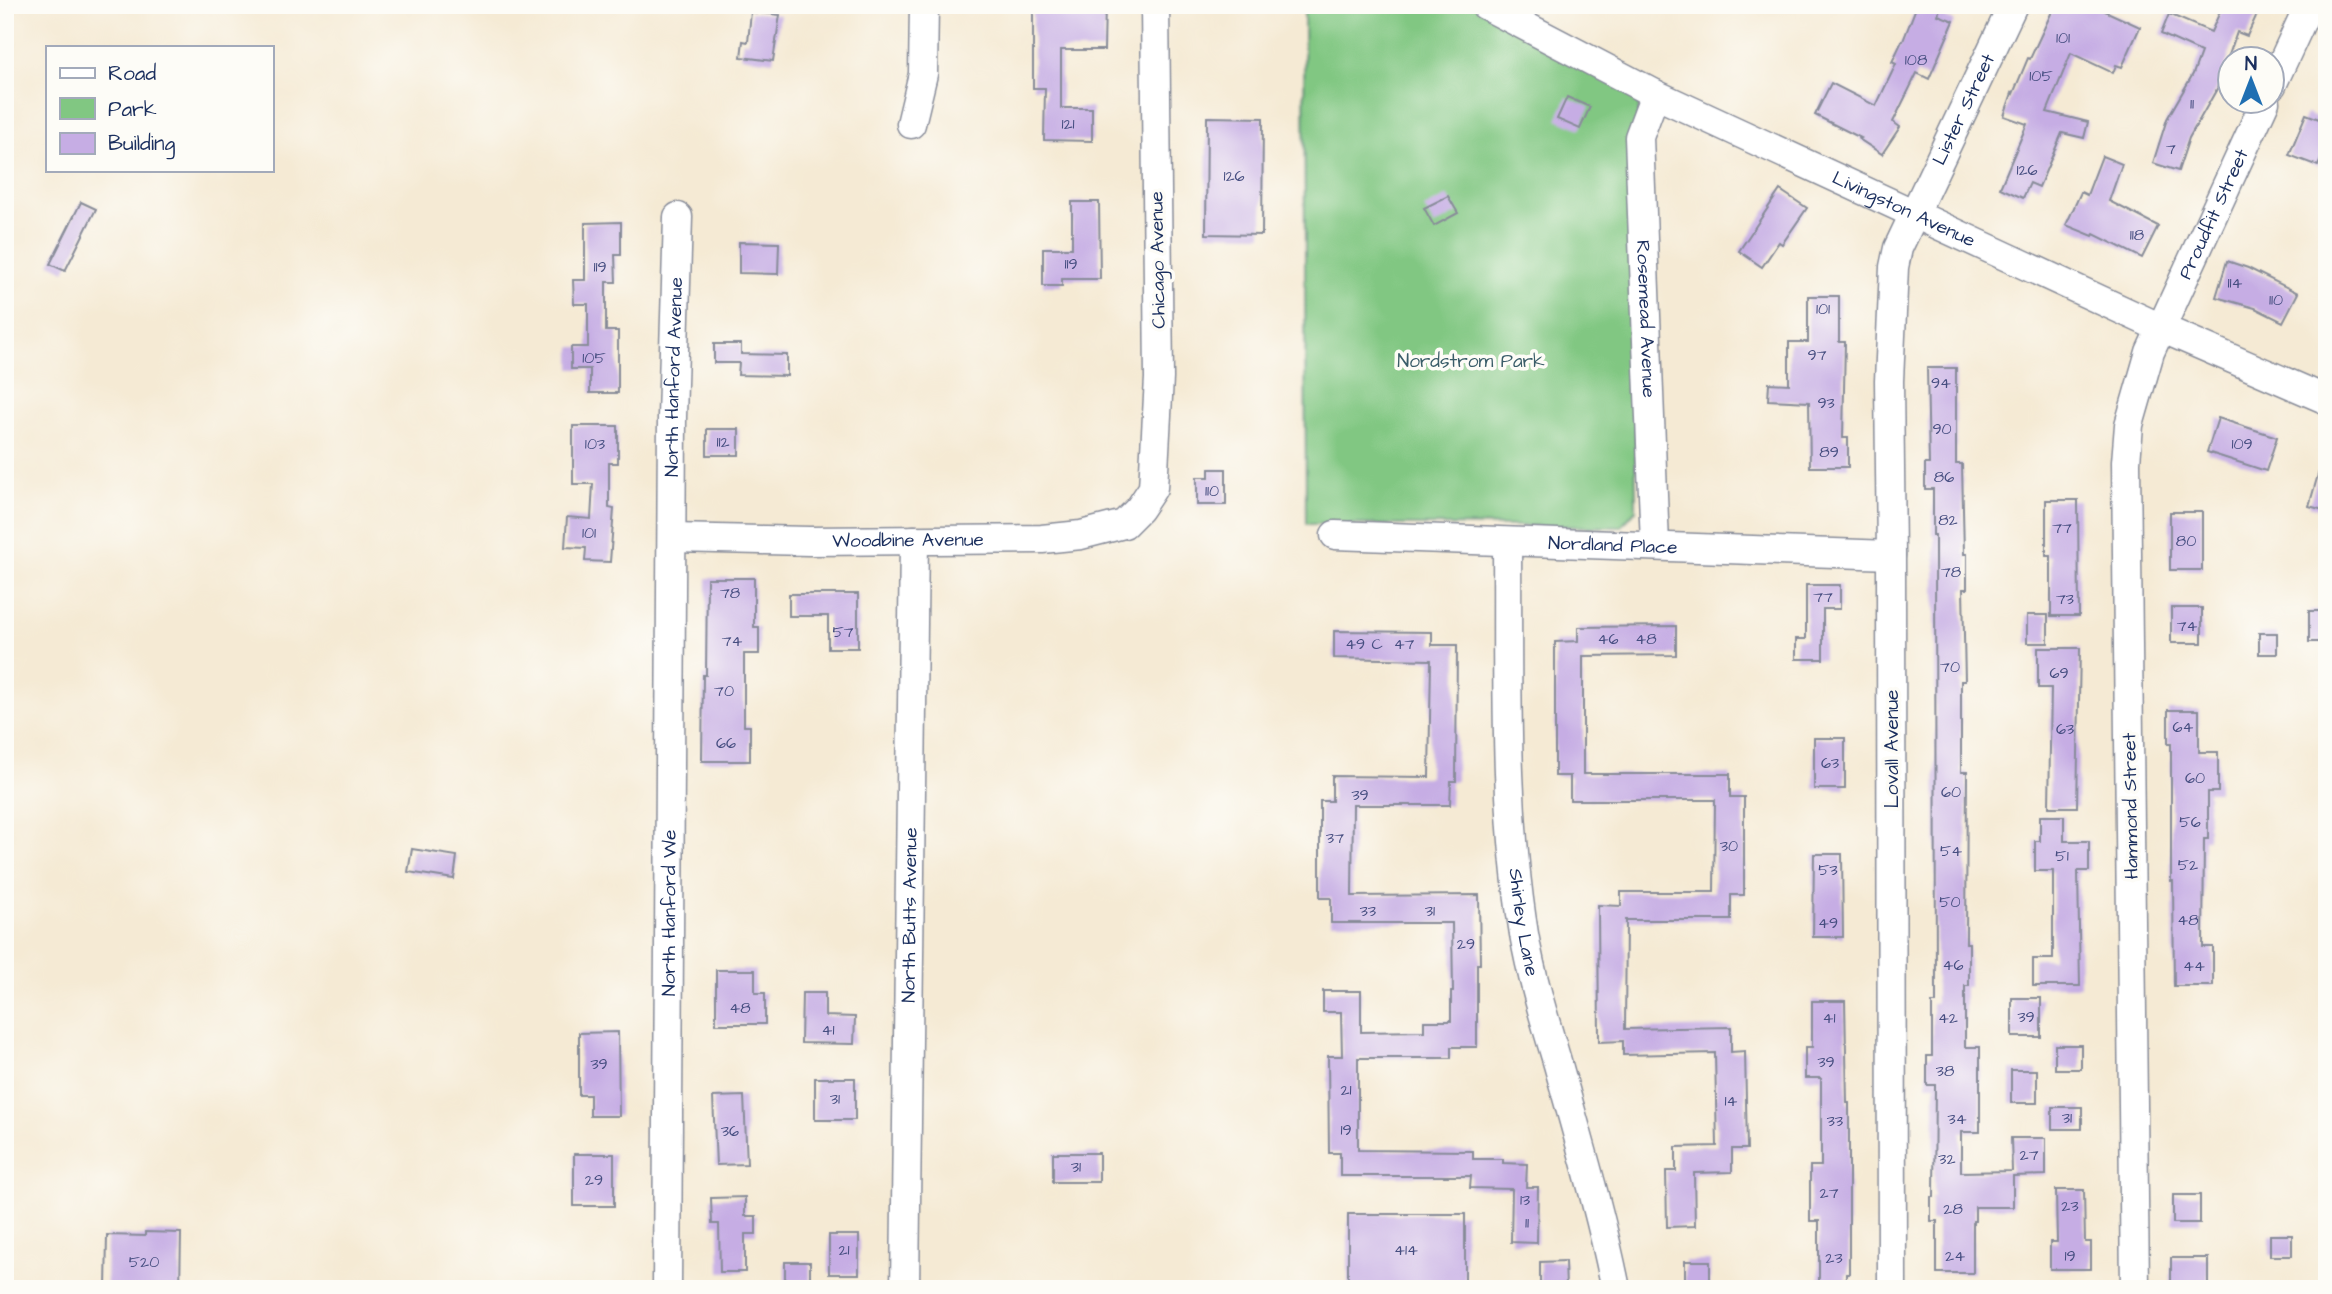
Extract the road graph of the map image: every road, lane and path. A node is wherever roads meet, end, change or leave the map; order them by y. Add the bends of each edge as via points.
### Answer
1 (924, 5) edge
2 (1155, 5) edge
3 (1485, 5) edge
4 (2013, 5) edge
5 (2309, 5) edge
6 (2286, 56) edge
7 (1655, 94) junction
8 (2259, 116) edge
9 (911, 124) dead end
10 (1914, 214) junction
11 (678, 217) dead end
12 (2161, 328) junction
13 (2327, 400) edge
14 (1139, 509) joint
15 (1335, 535) dead end
16 (672, 538) junction
17 (914, 540) junction
18 (1507, 543) junction
19 (1655, 545) junction
20 (1891, 555) junction
21 (667, 1289) edge
22 (905, 1289) edge
23 (1616, 1289) edge
24 (1892, 1289) edge
25 (2135, 1289) edge

1 - 9 street via 923,74
2 - 14 street, Chicago Avenue via 1159,378 1153,488
3 - 7 street, Livingston Avenue
4 - 10 street, Lister Street
5 - 6 street
7 - 10 street, Livingston Avenue
7 - 19 street, Rosemead Avenue via 1639,137
8 - 12 street, Proudfit Street
10 - 12 street, Livingston Avenue
10 - 20 street, Lovall Avenue via 1894,267 1889,381
11 - 16 street, North Hanford Avenue
12 - 13 street, Livingston Avenue
12 - 25 street, Hammond Street via 2129,425 2126,462
14 - 17 street, Woodbine Avenue via 1124,524 1081,536
15 - 18 street, Nordland Place
16 - 17 street, Woodbine Avenue
16 - 21 street, North Hanford We
17 - 22 street, North Butts Avenue
18 - 19 street, Nordland Place
18 - 23 street, Shirley Lane via 1509,797 1515,869 1537,992 1602,1220
19 - 20 street, Nordland Place
20 - 24 street, Lovall Avenue

